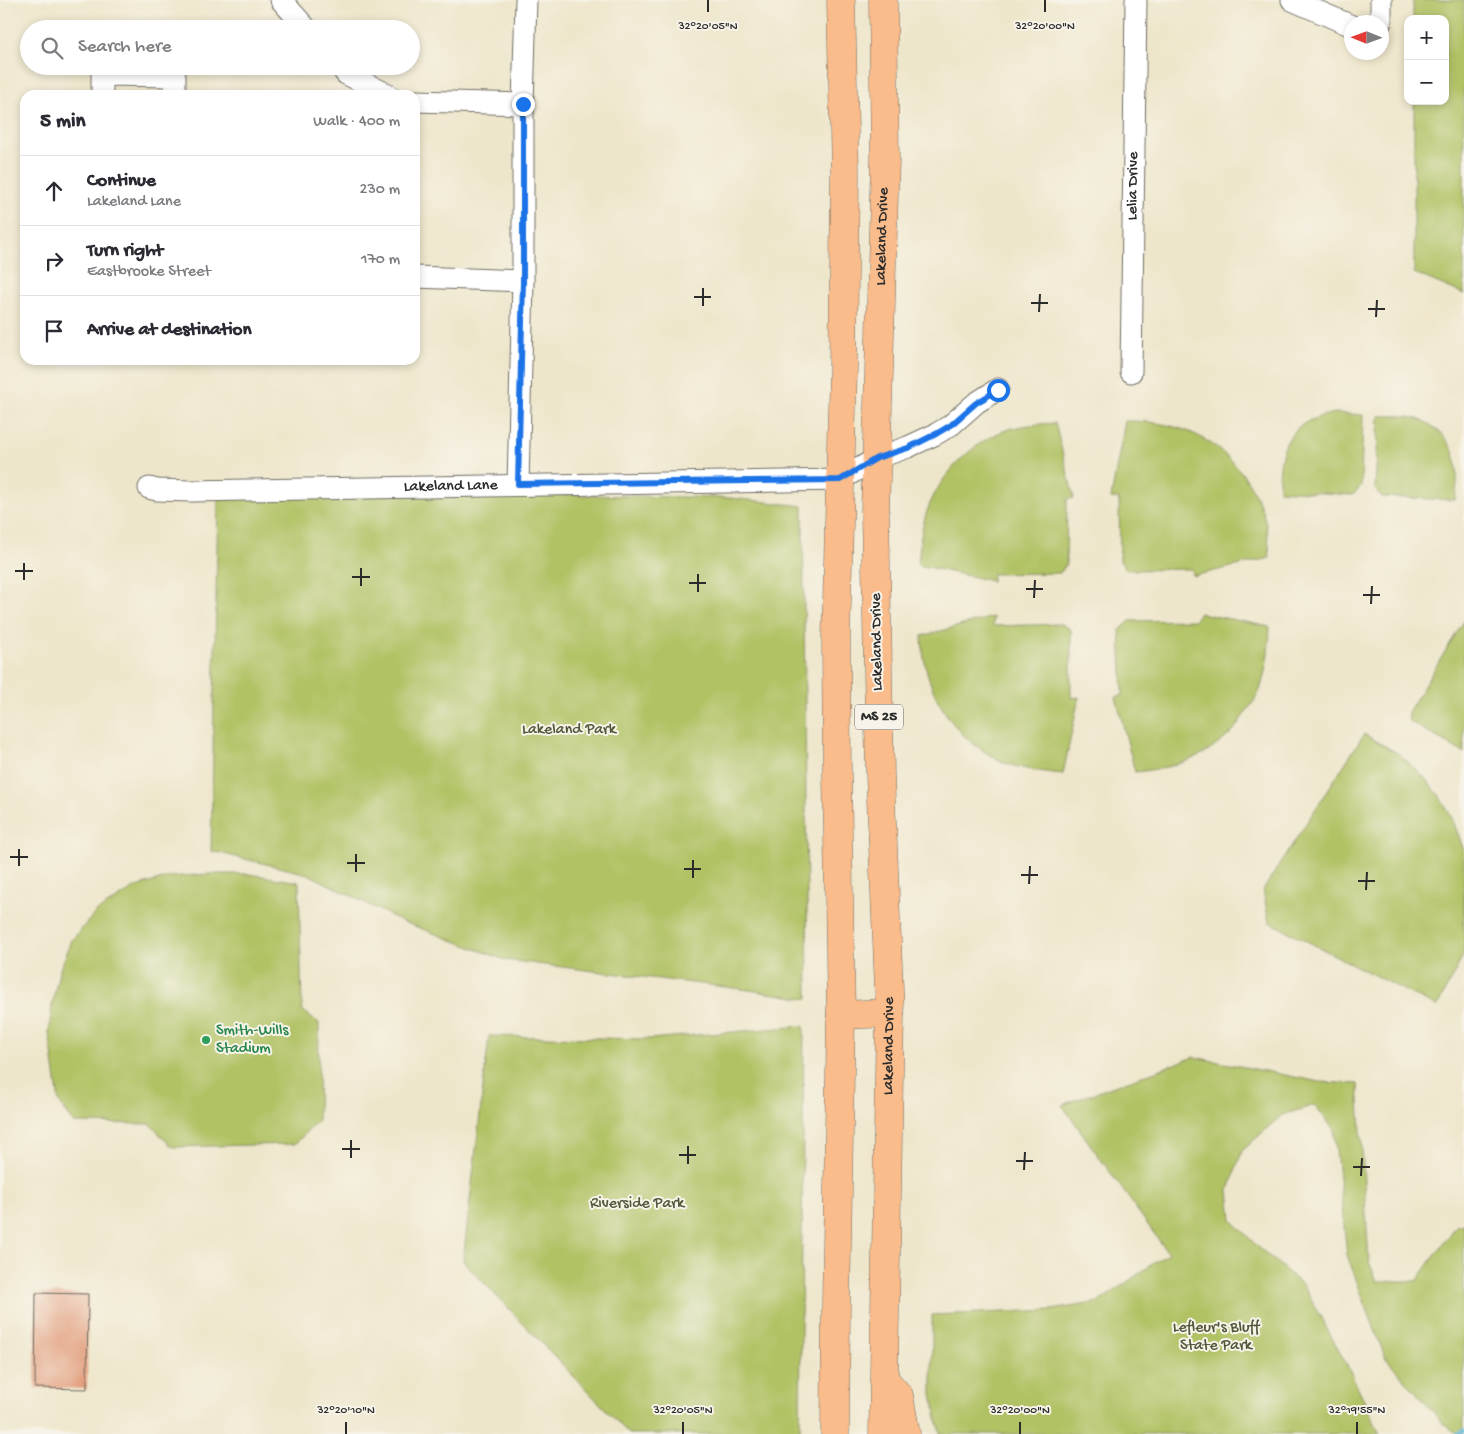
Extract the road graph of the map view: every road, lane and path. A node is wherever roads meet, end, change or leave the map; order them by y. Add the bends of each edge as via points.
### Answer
1 (281, 0) edge
2 (526, 0) edge
3 (841, 0) edge
4 (883, 0) edge
5 (1136, 0) edge
6 (1292, 0) edge
7 (1381, 0) edge
8 (1381, 15) edge
9 (299, 20) edge
10 (1344, 23) edge
11 (102, 75) edge
12 (138, 75) edge
13 (348, 75) edge
14 (102, 90) edge
15 (175, 90) edge
16 (379, 90) edge
17 (420, 101) edge
18 (523, 104) junction
19 (420, 278) edge
20 (523, 281) junction
21 (1131, 372) dead end
22 (998, 390) dead end
23 (877, 458) junction
24 (840, 480) junction
25 (518, 484) junction
26 (149, 488) dead end
27 (837, 775) junction
28 (880, 775) junction
29 (890, 1013) junction
30 (841, 1015) junction
31 (884, 1379) junction
32 (835, 1434) edge
33 (883, 1434) edge
34 (906, 1434) edge

1 - 9 street
2 - 18 street
3 - 24 highway, MS 25 via 845,183
4 - 23 highway, Lakeland Drive / MS 25 via 885,160
5 - 21 street, Lelia Drive
6 - 10 street
7 - 8 street
11 - 14 street
12 - 15 street via 175,76
13 - 16 street
17 - 18 street
18 - 20 street
19 - 20 street
20 - 25 street
22 - 23 street via 936,434
23 - 24 street
23 - 28 highway, Lakeland Drive / MS 25 via 875,512
24 - 25 street, Lakeland Lane
24 - 27 highway, MS 25
25 - 26 street, Lakeland Lane via 191,491
27 - 28 highway
27 - 30 highway, MS 25
28 - 29 highway, Lakeland Drive / MS 25
29 - 30 highway
29 - 31 highway, Lakeland Drive / MS 25
30 - 32 highway, MS 25
31 - 33 highway, Lakeland Drive / MS 25
31 - 34 highway via 899,1396

